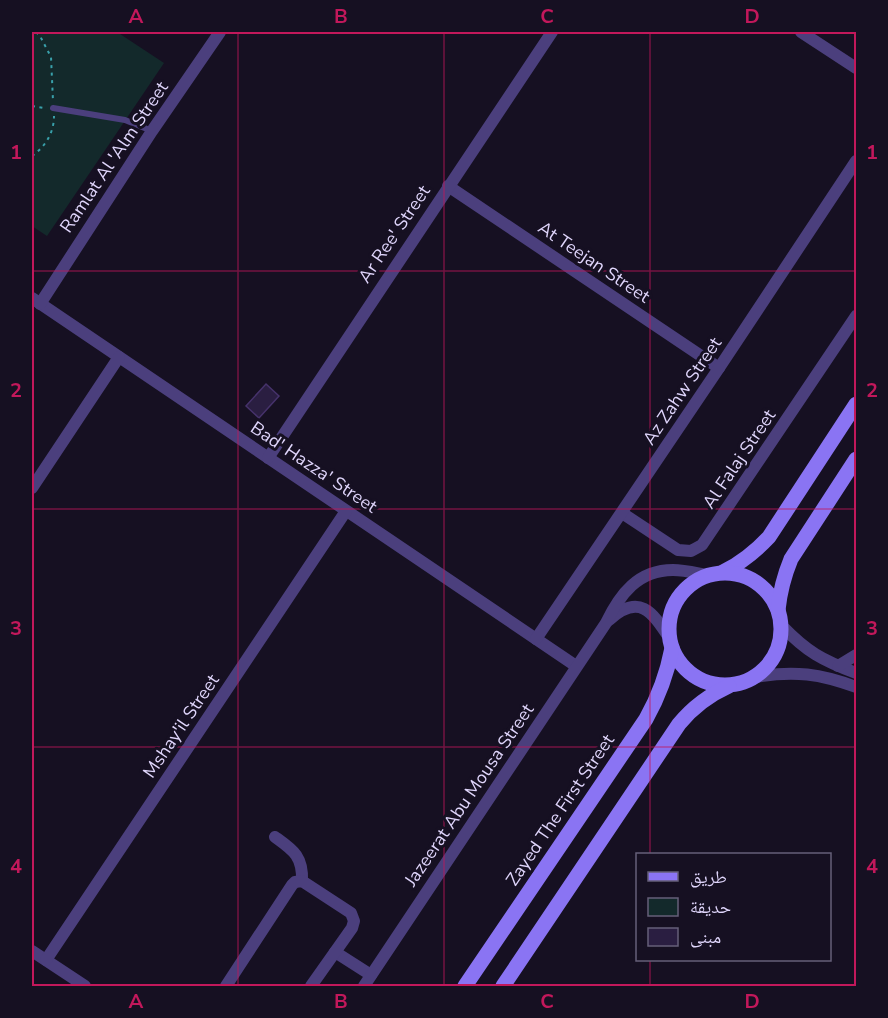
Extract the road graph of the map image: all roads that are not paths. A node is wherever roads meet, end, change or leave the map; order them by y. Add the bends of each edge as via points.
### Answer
1 (220, 32) edge
2 (552, 32) edge
3 (801, 32) edge
4 (856, 68) edge
5 (53, 108) road end
6 (152, 131) junction
7 (856, 160) edge
8 (448, 186) junction
9 (36, 301) edge
10 (856, 316) edge
11 (119, 357) junction
12 (719, 368) junction
13 (856, 404) edge
14 (268, 458) junction
15 (856, 459) edge
16 (32, 488) edge
17 (346, 511) junction
18 (622, 513) junction
19 (723, 572) junction
20 (707, 575) junction
21 (778, 610) junction
22 (606, 623) junction
23 (782, 626) junction
24 (536, 639) junction
25 (671, 644) junction
26 (856, 655) edge
27 (576, 666) junction
28 (838, 666) junction
29 (856, 673) edge
30 (756, 677) junction
31 (729, 686) junction
32 (856, 687) edge
33 (275, 837) dead end
34 (302, 881) junction
35 (32, 951) edge
36 (335, 952) junction
37 (46, 960) junction
38 (371, 975) junction
39 (507, 983) edge
40 (85, 987) edge
41 (226, 987) edge
42 (311, 987) edge
43 (364, 987) edge
44 (465, 987) edge

1 - 6 street, Ramlat Al 'Alm Street
2 - 8 street, Ar Ree' Street
3 - 4 street
5 - 6 lane via 125,120
6 - 9 street, Ramlat Al 'Alm Street
7 - 12 street, Az Zahw Street
8 - 12 street, At Teejan Street
8 - 14 street, Ar Ree' Street
9 - 11 street, Bad' Hazza' Street
10 - 18 street, Al Falaj Street via 702,545 691,551 678,550
11 - 14 street, Bad' Hazza' Street
11 - 16 street
12 - 18 street, Az Zahw Street
13 - 19 main road via 769,537 748,558
14 - 17 street, Bad' Hazza' Street
15 - 21 main road via 791,559
17 - 24 street, Bad' Hazza' Street
17 - 37 street, Mshay'il Street
18 - 24 street, Az Zahw Street
19 - 20 main road
19 - 21 main road via 743,575 761,585
20 - 22 street, Jazeerat Abu Mousa Street via 672,570 633,583 613,607
20 - 25 main road via 691,584 674,604 669,621
21 - 23 main road
22 - 25 street, Jazeerat Abu Mousa Street via 626,608 642,607 659,623
22 - 27 street, Jazeerat Abu Mousa Street
23 - 28 street via 804,648
23 - 30 main road via 776,654
24 - 27 street, Bad' Hazza' Street
25 - 31 main road via 683,666 699,679
25 - 44 main road, Zayed The First Street via 669,667 646,719
26 - 28 street
27 - 38 street, Jazeerat Abu Mousa Street
28 - 29 street
30 - 31 main road
30 - 32 street via 809,674
31 - 39 main road via 701,701 679,724
33 - 34 street via 294,851
34 - 36 street via 353,915 352,928
34 - 41 street via 292,885
35 - 37 street
36 - 38 street
36 - 42 street
37 - 40 street
38 - 43 street, Jazeerat Abu Mousa Street

